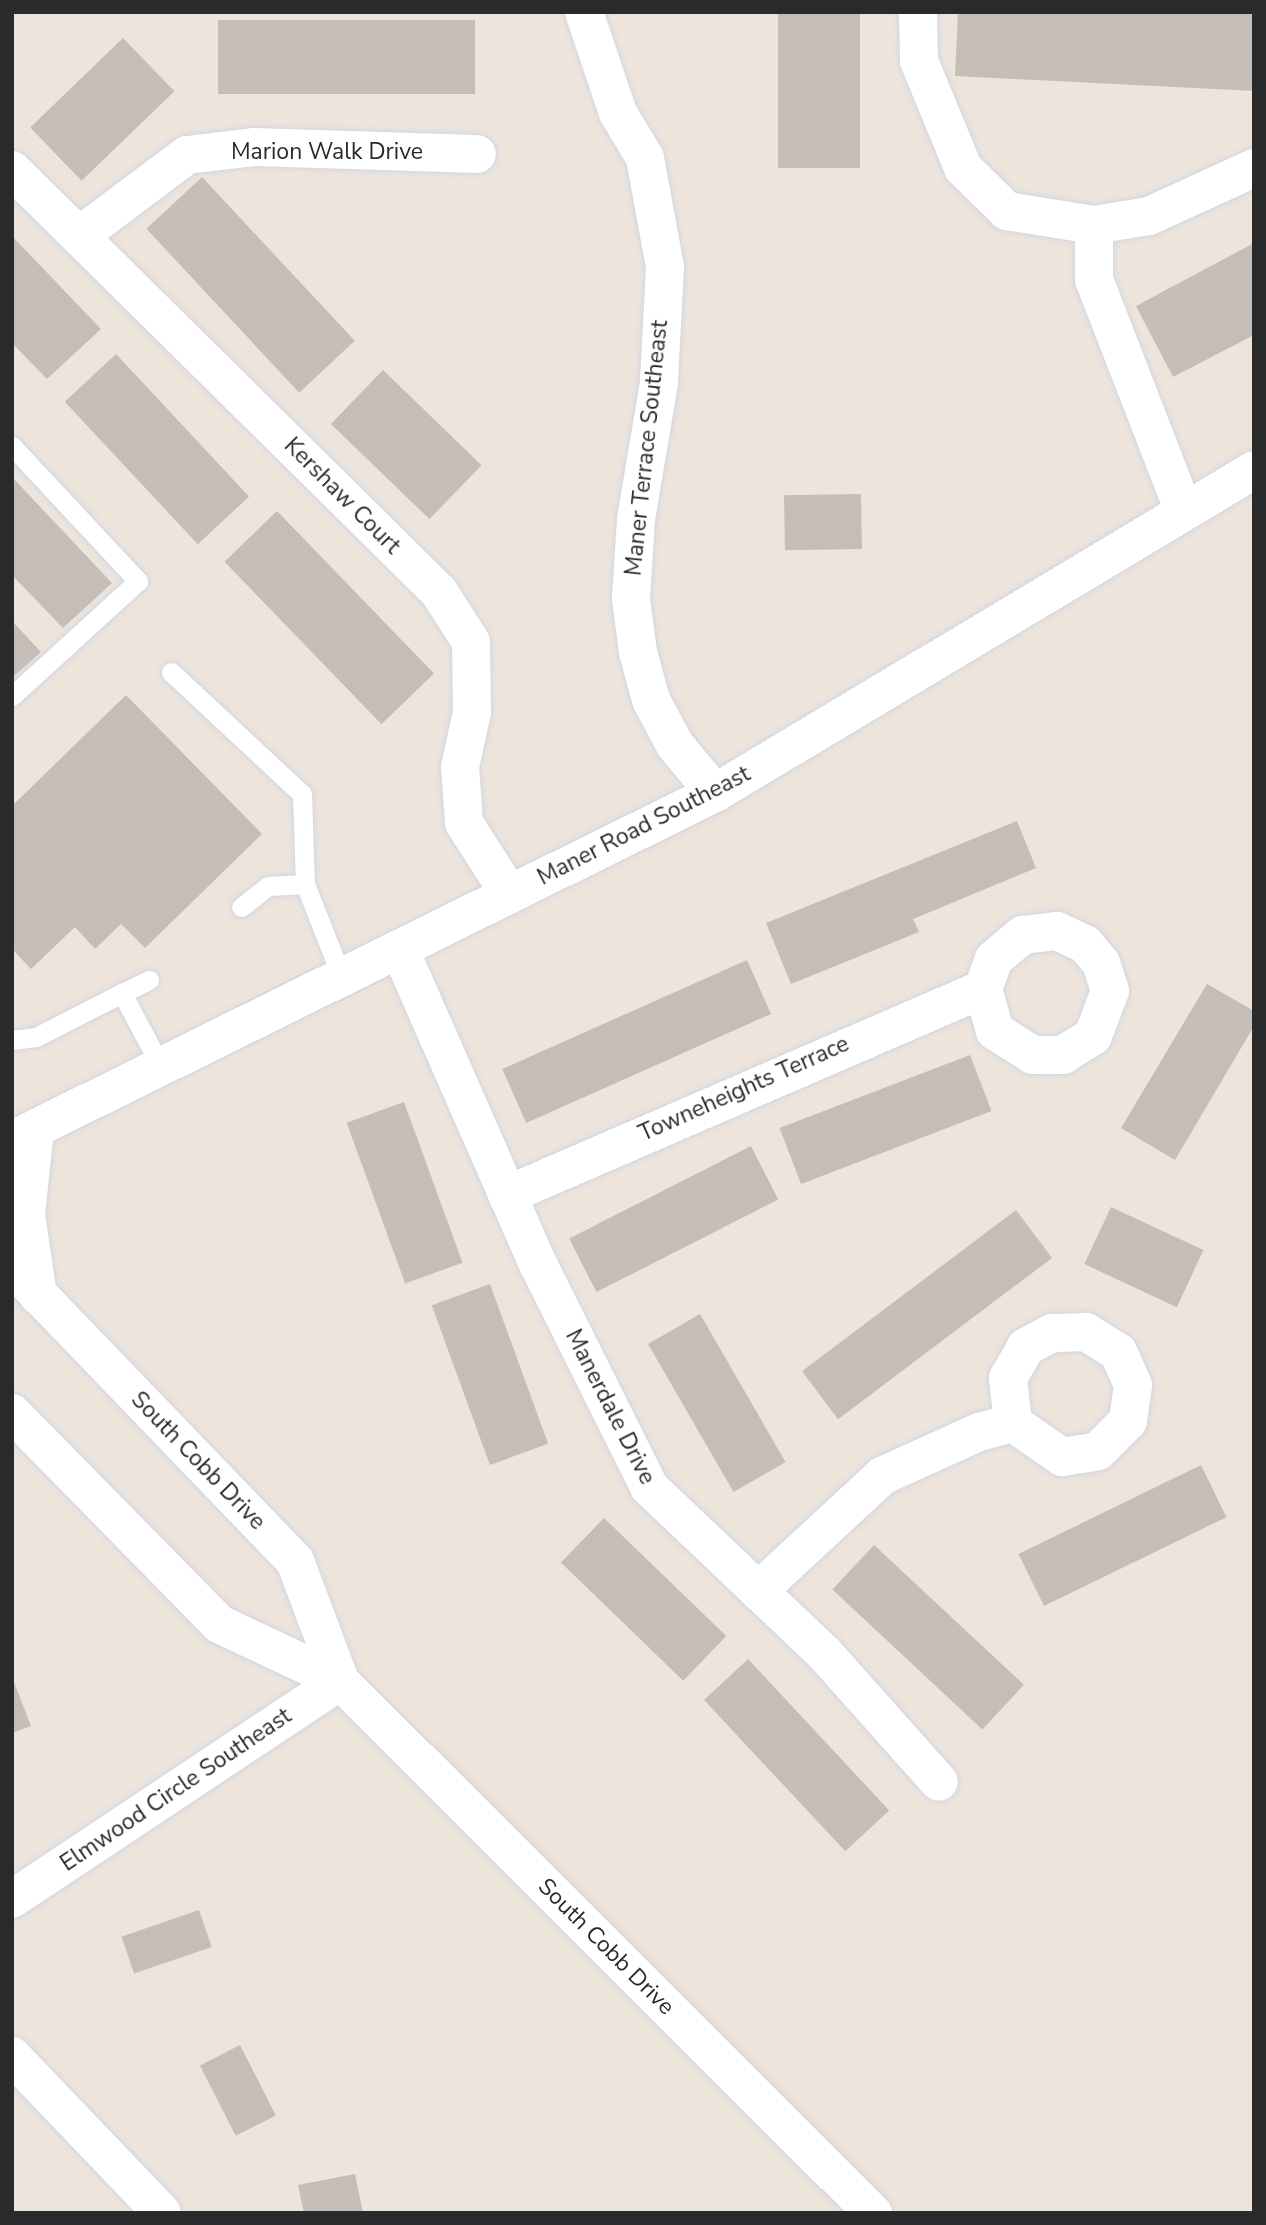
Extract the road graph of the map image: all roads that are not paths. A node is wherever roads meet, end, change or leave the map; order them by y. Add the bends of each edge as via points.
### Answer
1 (584, 12) edge
2 (918, 12) edge
3 (477, 154) dead end
4 (1254, 168) edge
5 (12, 170) edge
6 (1094, 225) junction
7 (79, 236) junction
8 (12, 446) edge
9 (1254, 470) edge
10 (1183, 509) junction
11 (171, 672) dead end
12 (12, 696) edge
13 (715, 793) junction
14 (305, 884) junction
15 (510, 895) junction
16 (241, 907) dead end
17 (400, 950) junction
18 (342, 978) junction
19 (149, 979) dead end
20 (983, 989) dead end
21 (122, 993) junction
22 (12, 1040) edge
23 (161, 1067) junction
24 (20, 1133) edge
25 (507, 1195) junction
26 (12, 1268) edge
27 (38, 1295) junction
28 (12, 1413) edge
29 (1013, 1423) dead end
30 (758, 1591) junction
31 (340, 1681) junction
32 (939, 1782) dead end
33 (12, 1899) edge
34 (12, 2056) edge
35 (162, 2213) edge
36 (873, 2213) edge

1 - 13 street, Maner Terrace Southeast via 618,113 645,158 665,267 659,383 636,519 631,599 638,652 651,700 675,745
2 - 6 street via 919,61 933,109 964,168 1007,211
3 - 7 street, Marion Walk Drive via 254,147 187,155
4 - 6 street via 1149,216
5 - 7 street, Kershaw Court
6 - 10 street via 1094,280
7 - 15 street, Kershaw Court via 439,592 471,642 472,712 460,767 464,823
8 - 12 lane via 138,581
9 - 10 street, Maner Road Southeast
10 - 13 street, Maner Road Southeast
11 - 14 lane via 302,794
13 - 15 street, Maner Road Southeast
14 - 16 lane via 268,886
14 - 18 lane
15 - 17 street, Maner Road Southeast
17 - 18 street, Maner Road Southeast
17 - 25 street, Manerdale Drive
18 - 23 street, Maner Road Southeast
19 - 21 lane
20 - 25 street, Towneheights Terrace
21 - 22 lane via 36,1037
21 - 23 lane
23 - 24 street, Maner Road Southeast
24 - 27 street
25 - 30 street, Manerdale Drive via 649,1487
26 - 27 street, South Cobb Drive
27 - 31 street, South Cobb Drive via 295,1561
28 - 31 street, South Cobb Drive via 219,1624
29 - 30 street via 882,1476
30 - 32 street, Manerdale Drive
31 - 33 street, Elmwood Circle Southeast
31 - 36 street, South Cobb Drive
34 - 35 street

